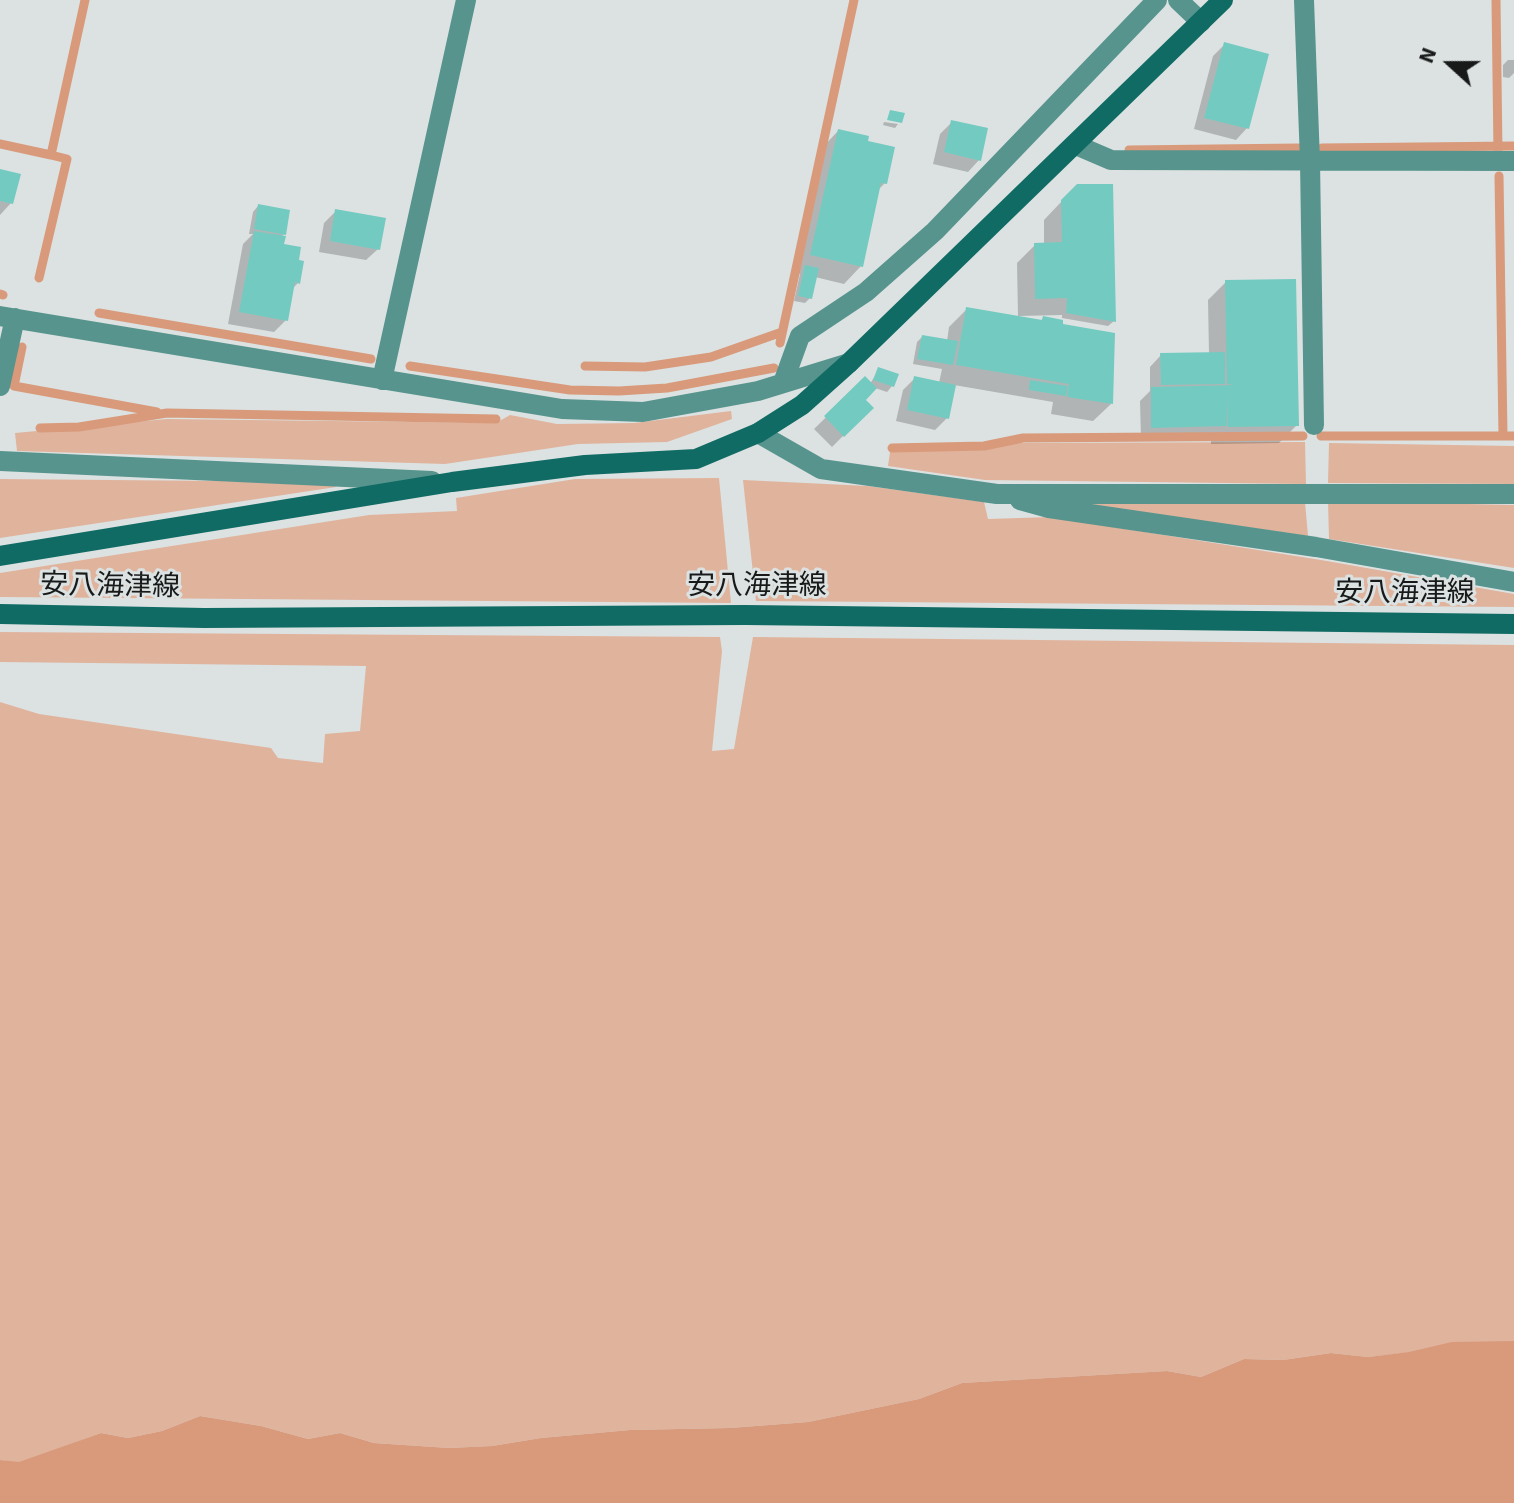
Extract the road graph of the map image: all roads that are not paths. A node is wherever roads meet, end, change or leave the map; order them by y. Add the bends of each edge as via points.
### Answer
1 (466, 0) edge
2 (1157, 0) edge
3 (1178, 0) edge
4 (1223, 0) edge
5 (1304, 0) edge
6 (1201, 22) junction
7 (1076, 145) junction
8 (1310, 161) junction
9 (1514, 161) edge
10 (8, 317) edge
11 (849, 363) junction
12 (382, 380) junction
13 (783, 383) junction
14 (0, 386) edge
15 (1314, 425) dead end
16 (758, 433) junction
17 (0, 461) edge
18 (452, 482) junction
19 (997, 494) junction
20 (1514, 494) edge
21 (0, 556) edge
22 (1514, 582) edge
23 (0, 614) edge
24 (1514, 624) edge

1 - 12 street
2 - 13 street via 935,231 866,292 800,336
3 - 6 street
4 - 6 main road
5 - 8 street
6 - 7 main road
7 - 8 street via 1111,160
7 - 11 main road
8 - 9 street
8 - 15 street
10 - 12 street
10 - 14 street
11 - 13 street
11 - 16 main road via 802,405
12 - 13 street via 562,409 643,412
16 - 18 main road via 696,459 585,465
16 - 19 street via 821,469
17 - 18 street
18 - 21 main road
19 - 20 street
19 - 22 street via 1049,508
23 - 24 main road, 安八海津線

